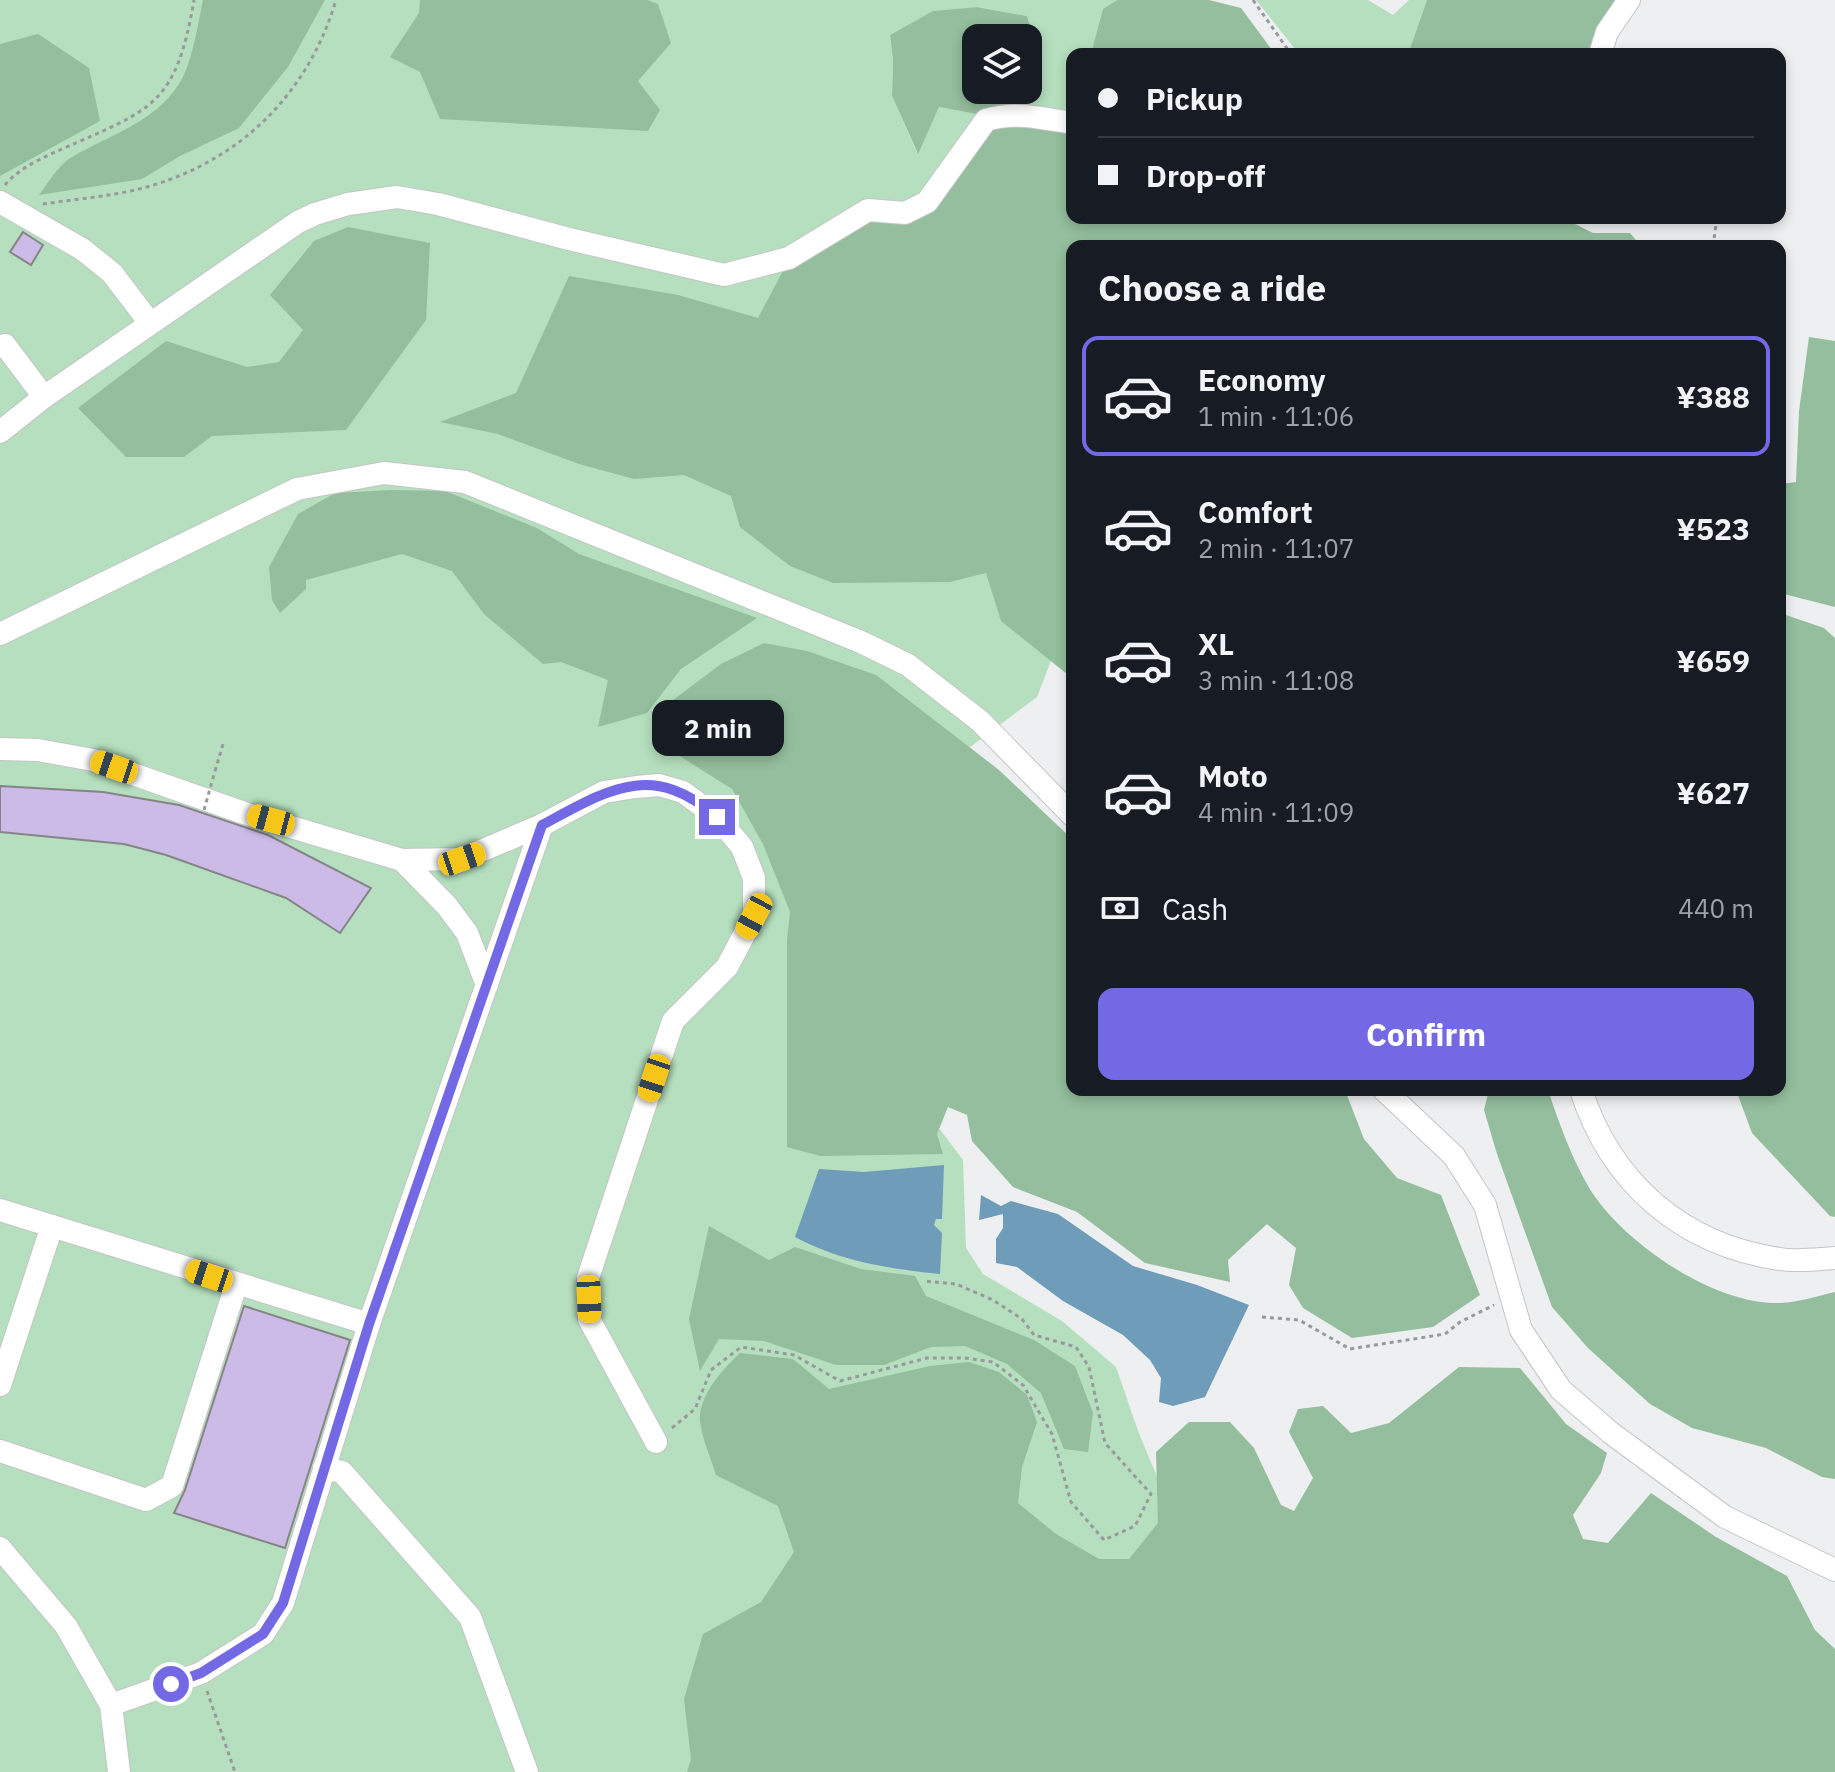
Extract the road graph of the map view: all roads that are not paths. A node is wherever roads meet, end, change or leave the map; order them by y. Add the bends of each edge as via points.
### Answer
1 (1629, 0) edge
2 (1602, 48) edge
3 (1066, 122) edge
4 (0, 202) edge
5 (150, 323) junction
6 (5, 345) dead end
7 (44, 397) junction
8 (0, 432) edge
9 (0, 634) edge
10 (0, 749) edge
11 (1066, 809) edge
12 (542, 825) junction
13 (402, 860) junction
14 (487, 985) junction
15 (1390, 1096) edge
16 (1583, 1096) edge
17 (0, 1210) edge
18 (52, 1226) junction
19 (1835, 1258) edge
20 (236, 1285) junction
21 (369, 1324) junction
22 (0, 1385) edge
23 (656, 1442) road end
24 (0, 1451) edge
25 (324, 1468) junction
26 (0, 1548) edge
27 (1835, 1570) edge
28 (111, 1705) junction
29 (119, 1772) edge
30 (527, 1772) edge

1 - 2 street
3 - 5 street via 1030,116 986,120 927,202 905,213 868,210 789,258 756,269 724,275 397,197 348,204 298,222
4 - 5 street via 82,249 112,273
5 - 7 street
6 - 7 street
7 - 8 street
9 - 11 street via 297,489 384,473 465,482 908,665 980,721
10 - 13 street via 93,760
12 - 13 street via 462,859
12 - 14 street
12 - 23 street via 604,792 671,788 717,817 742,847 754,878 754,916 727,967 673,1021 588,1278 589,1319
13 - 14 street via 467,933
14 - 21 street
15 - 27 street via 1454,1156 1485,1205 1521,1330 1561,1390 1725,1517
16 - 19 street via 1592,1122 1641,1194 1695,1233 1782,1260
17 - 18 street
18 - 20 street
18 - 22 street
20 - 21 street
20 - 24 street via 172,1486 146,1500
21 - 25 street
25 - 28 street via 283,1603 263,1634 201,1673
25 - 30 street via 342,1472 470,1617
26 - 28 street via 66,1626
28 - 29 street

